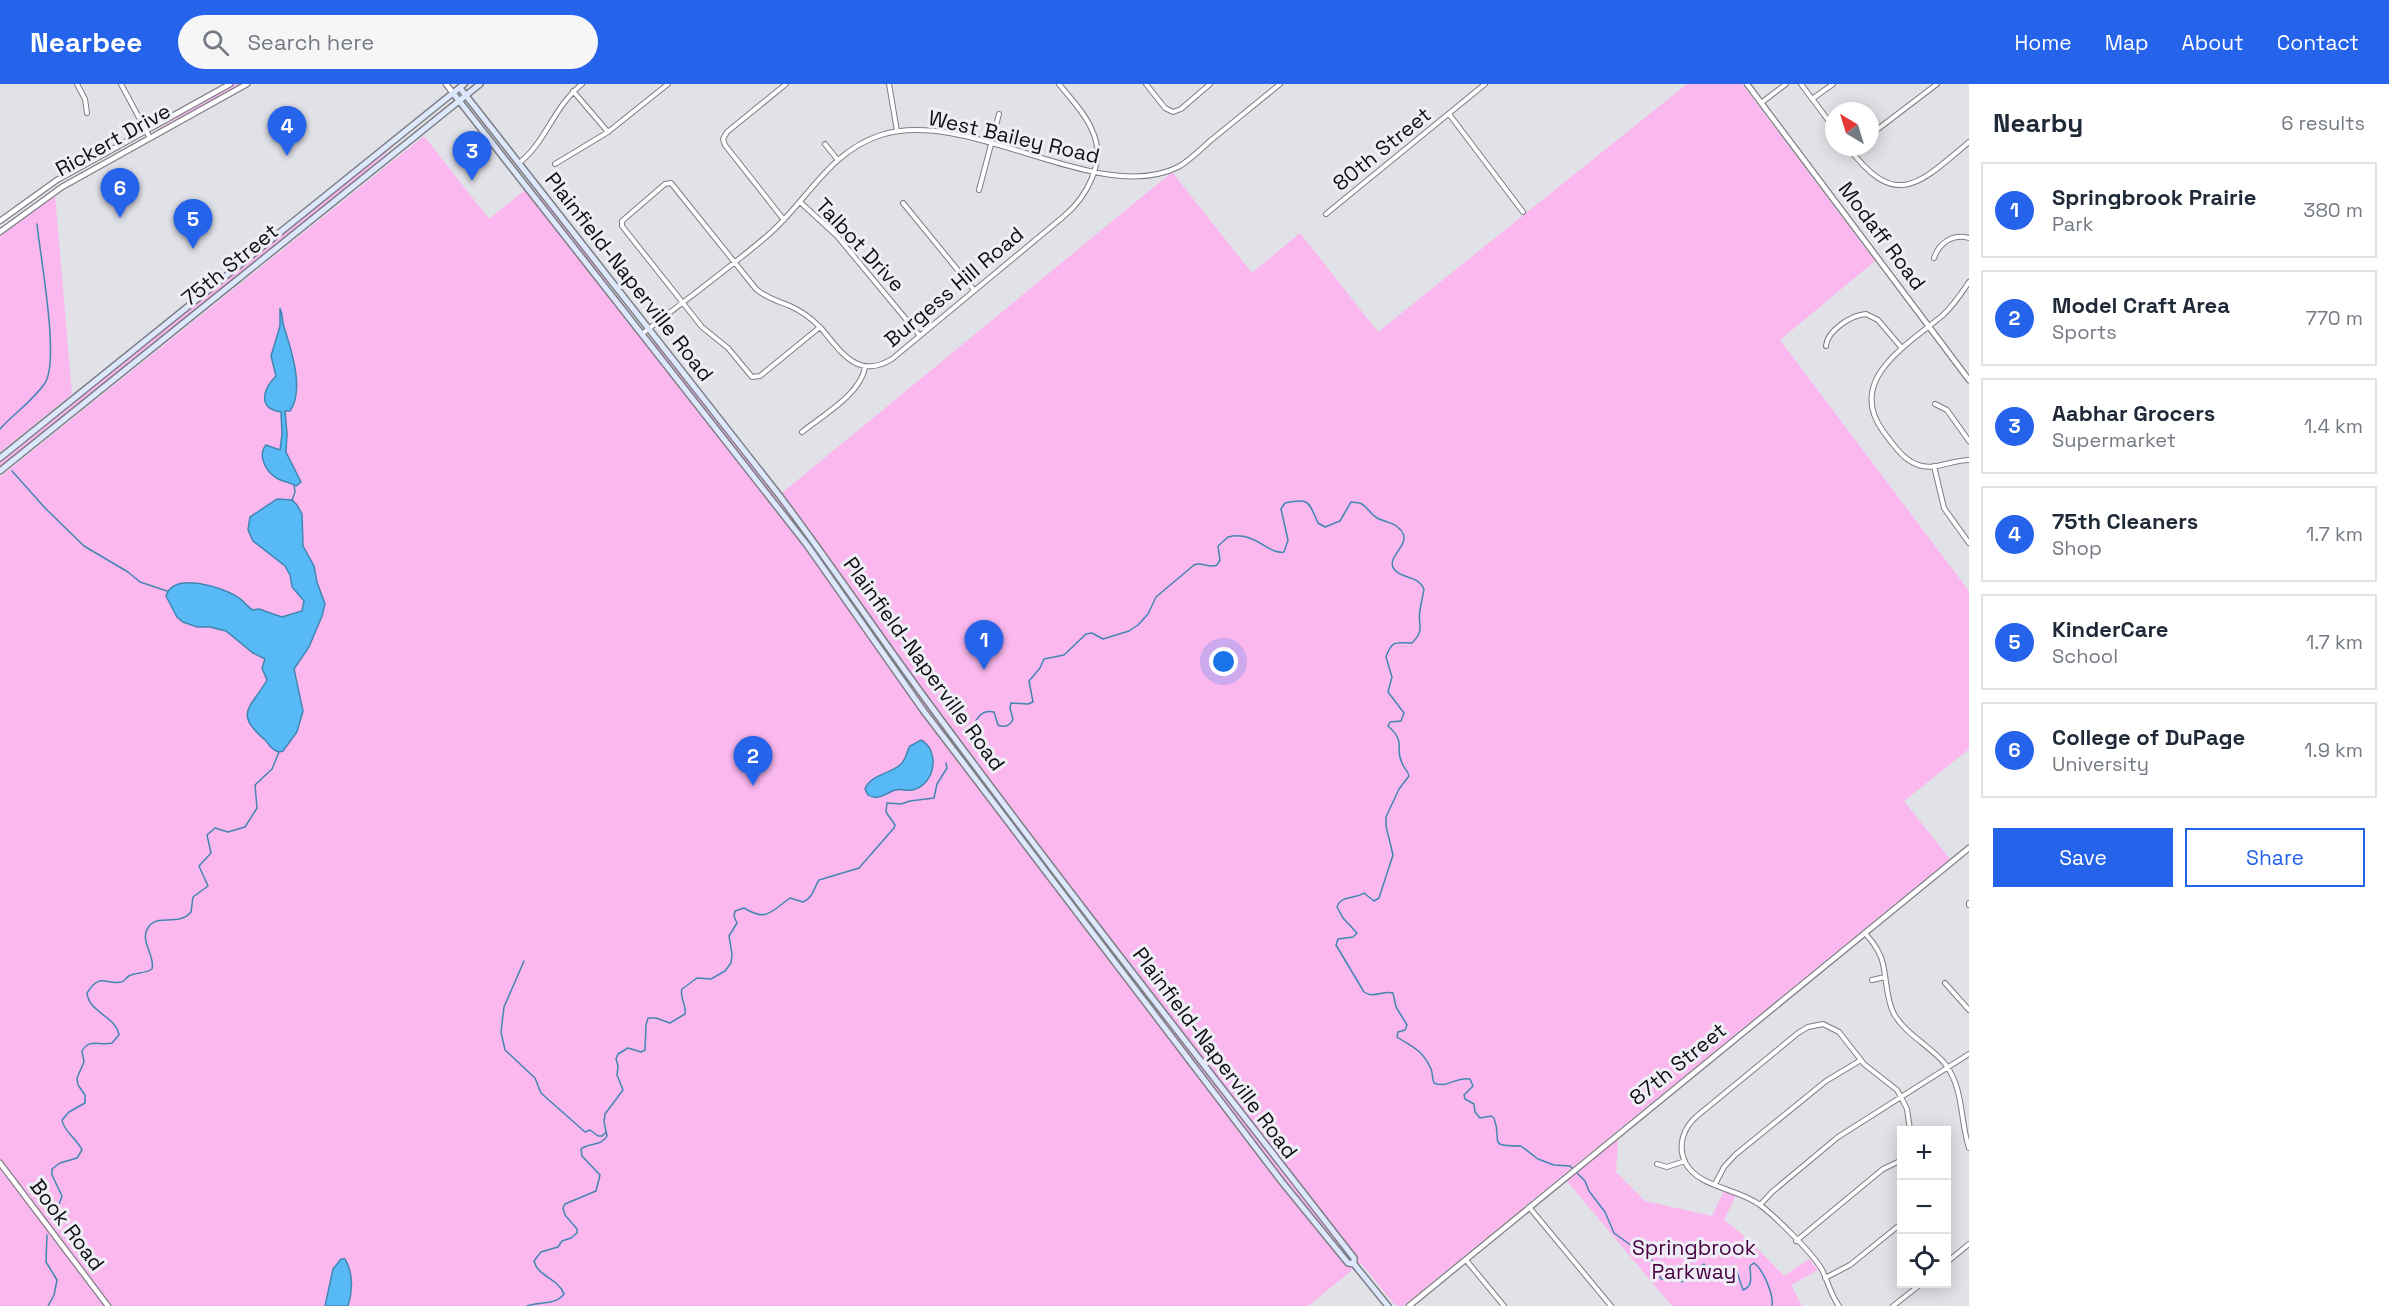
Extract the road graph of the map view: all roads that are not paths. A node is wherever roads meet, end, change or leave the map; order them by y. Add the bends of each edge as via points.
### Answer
1 (77, 84) edge
2 (121, 84) edge
3 (230, 84) edge
4 (247, 84) edge
5 (446, 84) edge
6 (480, 84) edge
7 (582, 84) edge
8 (668, 84) edge
9 (786, 84) edge
10 (889, 84) edge
11 (1059, 84) edge
12 (1146, 84) edge
13 (1210, 84) edge
14 (1280, 84) edge
15 (1485, 84) edge
16 (1747, 84) edge
17 (1786, 84) edge
18 (1801, 84) edge
19 (1833, 84) edge
20 (1937, 84) edge
21 (460, 85) edge
22 (573, 91) junction
23 (453, 93) junction
24 (466, 96) junction
25 (1812, 99) junction
26 (460, 101) junction
27 (1761, 103) junction
28 (87, 112) dead end
29 (999, 114) dead end
30 (1449, 114) junction
31 (1825, 116) edge
32 (1879, 128) edge
33 (146, 130) junction
34 (897, 131) junction
35 (608, 132) junction
36 (150, 138) junction
37 (1969, 142) edge
38 (825, 144) dead end
39 (992, 144) junction
40 (1857, 156) edge
41 (837, 159) junction
42 (519, 164) junction
43 (555, 164) dead end
44 (1094, 171) junction
45 (979, 190) dead end
46 (800, 202) junction
47 (903, 203) dead end
48 (1522, 212) dead end
49 (1326, 214) dead end
50 (784, 220) junction
51 (0, 221) edge
52 (0, 232) edge
53 (1969, 238) edge
54 (1934, 258) dead end
55 (734, 262) junction
56 (1969, 282) edge
57 (974, 290) junction
58 (683, 303) junction
59 (1928, 326) junction
60 (820, 327) junction
61 (648, 329) junction
62 (642, 334) junction
63 (920, 336) junction
64 (1826, 346) dead end
65 (1901, 347) junction
66 (865, 367) junction
67 (1969, 380) edge
68 (1935, 404) dead end
69 (802, 432) dead end
70 (1969, 441) edge
71 (0, 458) edge
72 (1969, 460) edge
73 (1934, 466) junction
74 (0, 471) edge
75 (1969, 543) edge
76 (1969, 848) edge
77 (1865, 933) junction
78 (1885, 977) junction
79 (1872, 980) dead end
80 (1945, 983) dead end
81 (1969, 1010) edge
82 (1969, 1054) edge
83 (1861, 1060) junction
84 (1948, 1068) junction
85 (1901, 1097) junction
86 (1909, 1126) edge
87 (1969, 1148) edge
88 (1685, 1161) junction
89 (1897, 1162) edge
90 (0, 1163) edge
91 (1657, 1164) dead end
92 (1715, 1184) junction
93 (1760, 1205) junction
94 (1529, 1207) junction
95 (1897, 1227) edge
96 (1796, 1241) junction
97 (1969, 1244) edge
98 (1466, 1260) junction
99 (1951, 1260) edge
100 (1354, 1264) junction
101 (1825, 1278) junction
102 (1916, 1288) edge
103 (108, 1306) edge
104 (1388, 1306) edge
105 (1409, 1306) edge
106 (1504, 1306) edge
107 (1611, 1306) edge
108 (1839, 1306) edge
109 (1893, 1306) edge

1 - 28 street
2 - 33 street
3 - 33 street, Rickert Drive
4 - 36 street, Rickert Drive
5 - 23 street
6 - 24 main road, 75th Street
7 - 22 street
8 - 35 street
9 - 50 street via 723,139
10 - 34 street
11 - 44 street via 1094,133 1098,152
12 - 13 street via 1173,112
14 - 44 street, West Bailey Road via 1179,166 1141,175
15 - 30 street, 80th Street
16 - 27 street, Modaff Road
17 - 27 street
18 - 25 street
19 - 25 street
20 - 32 street
21 - 23 main road, 75th Street
21 - 24 main road, Plainfield-Naperville Road
22 - 35 street
22 - 42 street via 536,147
23 - 26 main road, Plainfield-Naperville Road
23 - 71 main road, 75th Street
24 - 26 main road, 75th Street
24 - 42 main road, Plainfield-Naperville Road
25 - 31 street
26 - 62 main road, Plainfield-Naperville Road
26 - 74 main road, 75th Street
27 - 59 street, Modaff Road
29 - 39 street
30 - 48 street
30 - 49 street, 80th Street
33 - 36 street
33 - 51 street, Rickert Drive via 53,183
34 - 39 street, West Bailey Road via 934,130
34 - 41 street, West Bailey Road via 866,141
35 - 43 street
36 - 52 street, Rickert Drive via 48,195
37 - 40 street via 1928,177 1904,185 1874,177
38 - 41 street
39 - 44 street, West Bailey Road
39 - 45 street
41 - 46 street, West Bailey Road
42 - 61 main road, Plainfield-Naperville Road
44 - 57 street, Burgess Hill Road via 1086,191 1070,211
46 - 50 street, West Bailey Road
46 - 63 street, Talbot Drive via 837,236
47 - 57 street
50 - 55 street, West Bailey Road
53 - 54 street via 1949,239
55 - 58 street, West Bailey Road
55 - 58 street via 673,184 664,184 621,223
55 - 60 street via 760,293 799,310
56 - 59 street via 1950,308
57 - 63 street, Burgess Hill Road
58 - 60 street via 754,378
58 - 61 street, West Bailey Road
59 - 65 street
59 - 67 street, Modaff Road
60 - 66 street via 848,359
61 - 62 street, West Bailey Road
61 - 100 main road, Plainfield-Naperville Road via 806,531 930,705 1354,1258
62 - 100 main road, Plainfield-Naperville Road via 807,545 923,710 1258,1151 1341,1255
63 - 66 street, Burgess Hill Road via 886,363
64 - 65 street via 1831,334 1852,318 1866,314 1878,320
65 - 73 street via 1875,384 1873,413 1906,460
66 - 69 street via 863,379 855,389
68 - 70 street via 1947,410
72 - 73 street
73 - 75 street via 1944,508
76 - 77 street, 87th Street
77 - 78 street via 1880,956
77 - 94 street, 87th Street
78 - 79 street
78 - 84 street via 1894,1014
80 - 81 street
82 - 84 street
83 - 85 street
83 - 88 street via 1833,1028 1823,1024 1803,1030 1689,1124 1682,1140
83 - 92 street via 1826,1081 1735,1155
84 - 85 street
84 - 87 street via 1960,1095
85 - 86 street
85 - 93 street via 1838,1137
88 - 91 street via 1667,1167
88 - 92 street via 1694,1173
89 - 96 street via 1883,1169
90 - 103 street, Book Road
92 - 93 street
93 - 96 street
94 - 98 street, 87th Street
94 - 107 street
95 - 101 street via 1850,1265
96 - 101 street via 1815,1260
97 - 99 street
98 - 105 street, 87th Street
98 - 106 street
100 - 104 main road, Plainfield-Naperville Road
101 - 108 street
102 - 109 street

